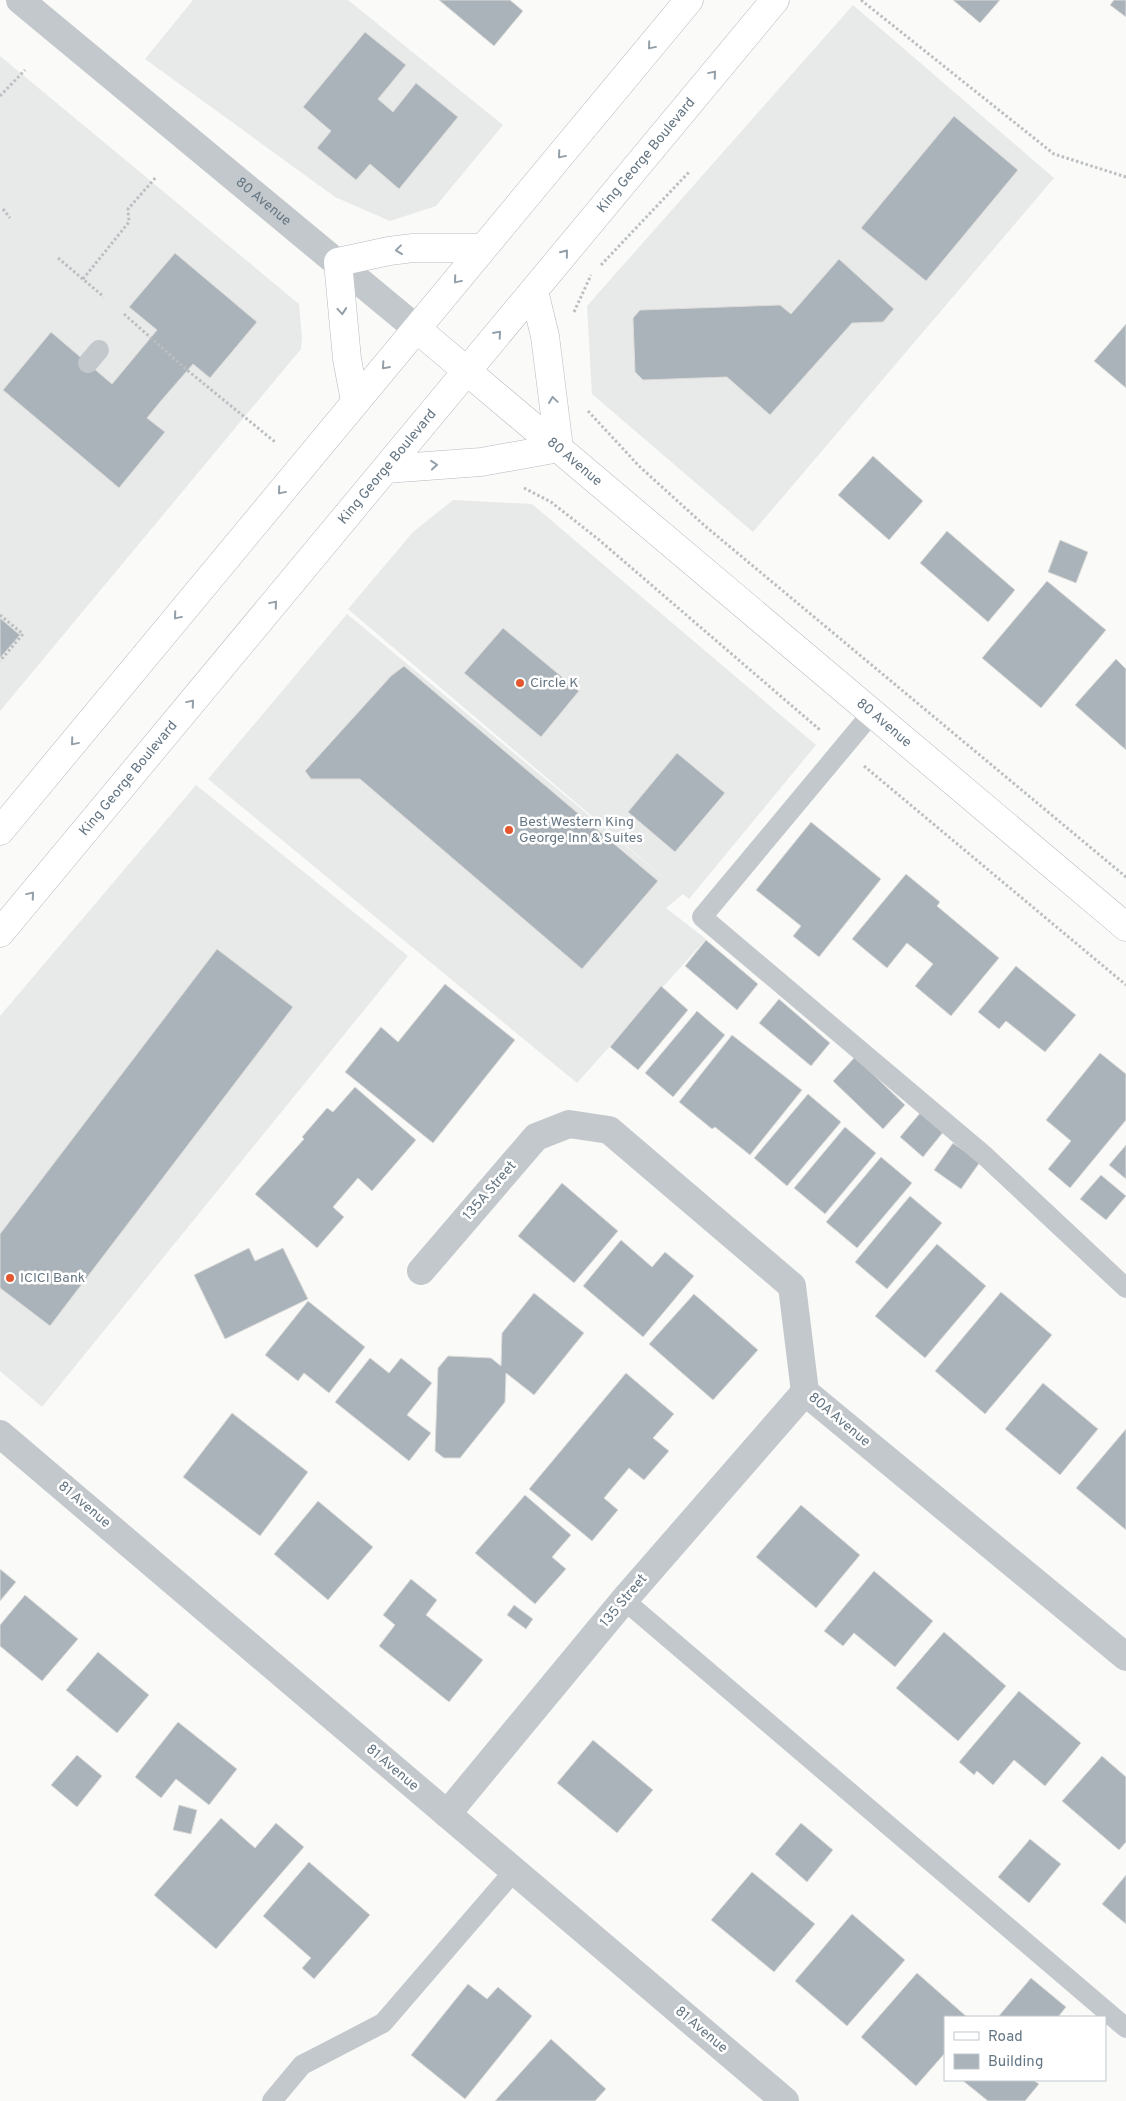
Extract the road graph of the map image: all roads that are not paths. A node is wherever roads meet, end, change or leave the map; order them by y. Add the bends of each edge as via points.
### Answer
1 (20, 0) edge
2 (689, 0) edge
3 (775, 0) edge
4 (483, 248) junction
5 (338, 262) junction
6 (534, 291) junction
7 (417, 329) junction
8 (467, 372) junction
9 (355, 402) junction
10 (559, 448) junction
11 (386, 469) junction
12 (872, 713) junction
13 (0, 831) edge
14 (1126, 927) edge
15 (0, 933) edge
16 (569, 1124) joint
17 (421, 1271) dead end
18 (1126, 1288) edge
19 (805, 1392) junction
20 (1, 1436) edge
21 (624, 1600) junction
22 (1126, 1657) edge
23 (447, 1814) junction
24 (514, 1871) junction
25 (1126, 2028) edge
26 (272, 2101) edge
27 (785, 2101) edge

1 - 5 street, 80 Avenue
2 -> 4 main road
6 -> 3 main road, King George Boulevard
4 -> 5 main road via 413,248
4 -> 7 main road
5 - 7 street, 80 Avenue
5 -> 9 main road via 347,359
8 -> 6 main road, King George Boulevard
10 -> 6 main road via 545,336
7 - 8 main road, 80 Avenue
7 -> 9 main road
8 - 10 main road, 80 Avenue
8 - 11 main road, King George Boulevard
9 -> 13 main road
11 -> 10 main road via 481,462
10 - 12 main road, 80 Avenue
15 -> 11 main road, King George Boulevard
12 - 14 main road, 80 Avenue
12 - 18 lane via 702,917 984,1156
16 - 17 street, 135A Street via 536,1137
16 - 19 street, 80A Avenue via 609,1130 792,1286
19 - 21 street, 135 Street
19 - 22 street, 80A Avenue
20 - 23 street, 81 Avenue
21 - 23 street, 135 Street
21 - 25 lane
23 - 24 street, 81 Avenue
24 - 26 lane via 383,2023 302,2066
24 - 27 street, 81 Avenue

